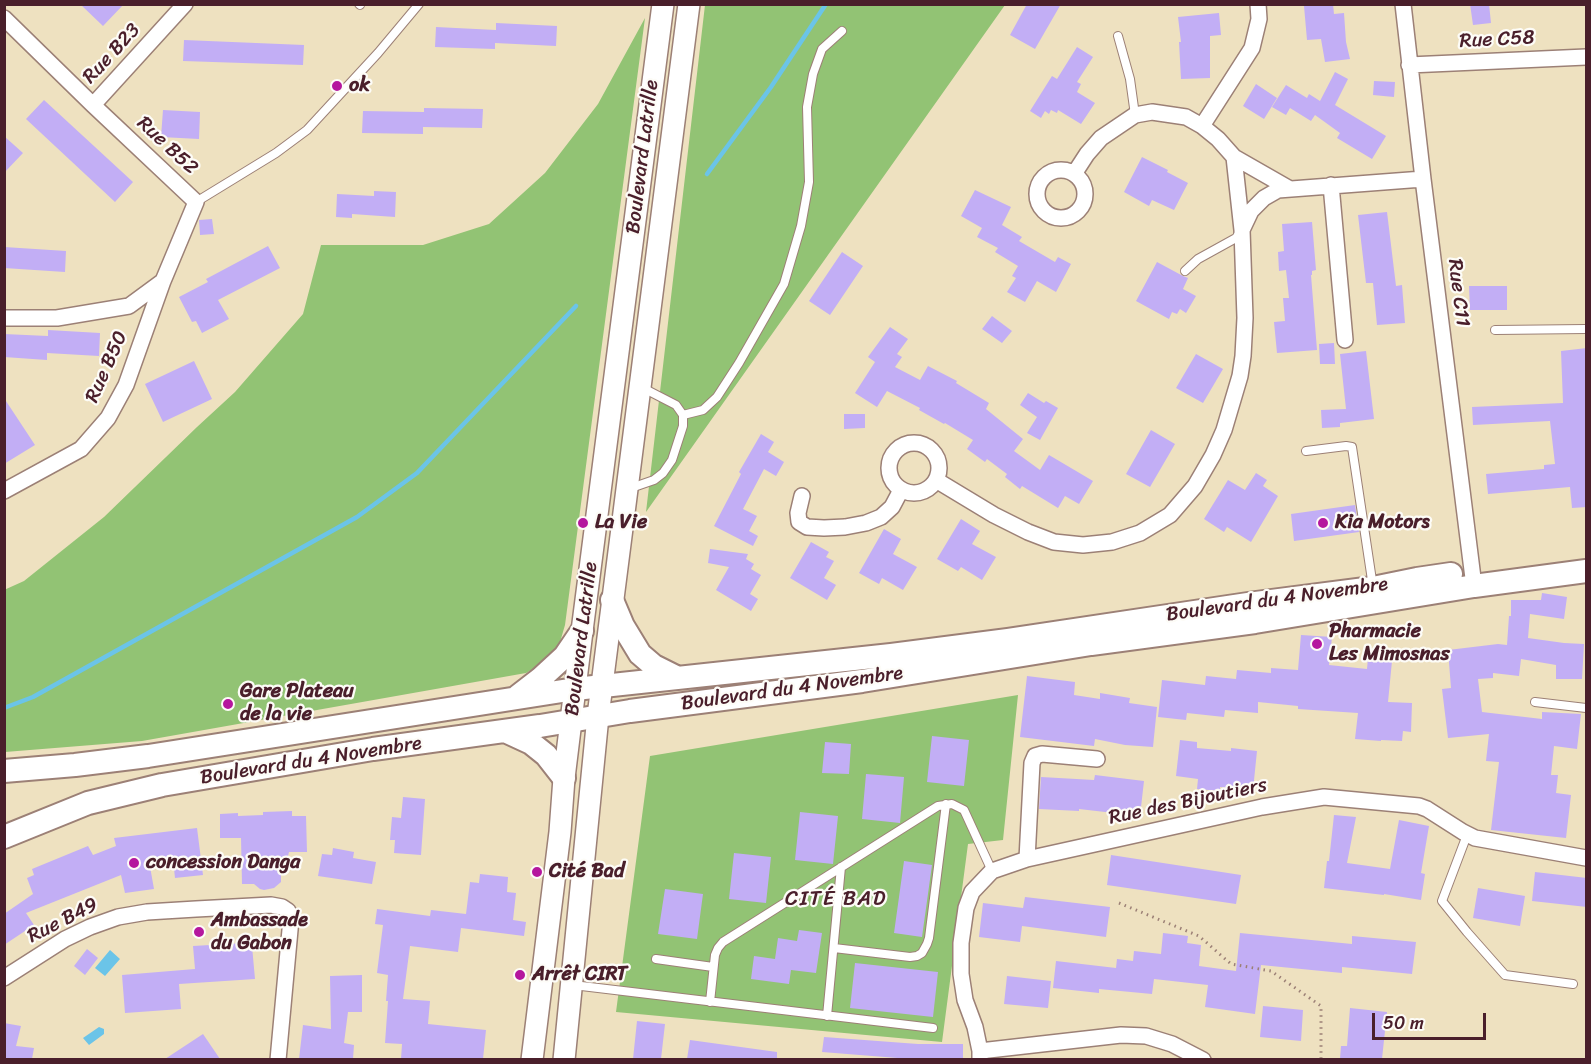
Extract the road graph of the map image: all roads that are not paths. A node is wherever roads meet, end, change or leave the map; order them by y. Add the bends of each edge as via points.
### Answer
1 (185, 4) edge
2 (419, 4) edge
3 (663, 4) edge
4 (689, 4) edge
5 (1258, 4) edge
6 (1403, 4) edge
7 (4, 18) edge
8 (842, 31) dead end
9 (1118, 36) dead end
10 (1587, 57) edge
11 (1409, 65) junction
12 (93, 105) junction
13 (1135, 115) junction
14 (1202, 126) junction
15 (1234, 157) junction
16 (1074, 174) dead end
17 (1422, 179) junction
18 (1331, 185) junction
19 (1290, 189) junction
20 (196, 202) junction
21 (1242, 230) junction
22 (1185, 271) dead end
23 (163, 281) junction
24 (4, 318) edge
25 (1587, 329) edge
26 (1495, 330) dead end
27 (1345, 340) dead end
28 (640, 387) junction
29 (683, 415) junction
30 (1306, 451) dead end
31 (936, 480) junction
32 (627, 489) junction
33 (902, 490) junction
34 (4, 491) edge
35 (802, 496) dead end
36 (1587, 556) edge
37 (1587, 571) edge
38 (1474, 579) junction
39 (1373, 595) junction
40 (612, 600) junction
41 (582, 631) junction
42 (678, 678) junction
43 (602, 686) junction
44 (575, 689) junction
45 (514, 698) junction
46 (1535, 702) dead end
47 (1587, 708) edge
48 (598, 716) junction
49 (572, 720) junction
50 (504, 731) junction
51 (1096, 759) dead end
52 (4, 771) edge
53 (564, 778) junction
54 (946, 804) junction
55 (560, 832) junction
56 (587, 835) junction
57 (1467, 835) junction
58 (4, 837) edge
59 (1587, 858) edge
60 (1027, 859) junction
61 (841, 867) junction
62 (992, 871) junction
63 (834, 948) junction
64 (656, 959) dead end
65 (714, 967) junction
66 (4, 978) edge
67 (1573, 984) dead end
68 (572, 985) junction
69 (710, 1002) junction
70 (826, 1016) junction
71 (933, 1029) dead end
72 (980, 1055) edge
73 (278, 1059) edge
74 (532, 1059) edge
75 (564, 1059) edge
76 (1203, 1059) edge

1 - 12 street, Rue B23
2 - 20 lane via 307,130
3 - 41 main road, Boulevard Latrille
4 - 28 main road, Boulevard Latrille
5 - 14 street via 1252,48
6 - 11 street, Rue C11
7 - 12 street, Rue B52
8 - 29 lane via 822,49 813,74 807,107 809,182 784,284 717,397 703,410
9 - 13 lane
10 - 11 street, Rue C58
11 - 17 street, Rue C11
12 - 20 street, Rue B52
13 - 14 street via 1170,114
13 - 16 street via 1101,138
14 - 15 street
15 - 19 street
15 - 21 street
17 - 18 street
17 - 38 street, Rue C11
18 - 19 street
18 - 27 street
19 - 21 street via 1264,198 1251,211
20 - 23 street, Rue B52
21 - 22 lane
21 - 31 street via 1245,318 1240,376 1213,454 1195,486 1170,515 1140,533 1112,542 1054,542 994,515
23 - 24 street via 129,306 57,318
23 - 34 street, Rue B50 via 126,385 108,417 81,449
25 - 26 lane
28 - 29 lane via 676,405
28 - 32 main road, Boulevard Latrille
29 - 32 lane via 678,443 663,473
30 - 39 lane via 1352,447
31 - 33 street via 921,492
31 - 33 street via 939,461 934,453 927,446 908,443 892,455 889,465 894,483
32 - 40 main road, Boulevard Latrille
33 - 35 street via 881,517 845,527 824,528 799,522
36 - 38 main road, Boulevard du 4 Novembre
37 - 38 main road, Boulevard du 4 Novembre
38 - 39 main road, Boulevard du 4 Novembre via 1417,579
39 - 42 main road, Boulevard du 4 Novembre via 1248,604 961,646
39 - 48 main road, Boulevard du 4 Novembre via 1255,622
40 - 42 main road via 640,654
40 - 43 main road, Boulevard Latrille
41 - 44 main road, Boulevard Latrille
41 - 45 main road via 565,656
42 - 43 main road, Boulevard du 4 Novembre
43 - 44 main road, Boulevard du 4 Novembre
43 - 48 main road, Boulevard Latrille
44 - 45 main road, Boulevard du 4 Novembre
44 - 49 main road, Boulevard Latrille
45 - 52 main road, Boulevard du 4 Novembre via 148,756
46 - 47 lane
48 - 49 main road, Boulevard du 4 Novembre
48 - 56 main road, Boulevard Latrille
49 - 50 main road, Boulevard du 4 Novembre
49 - 53 main road, Boulevard Latrille
50 - 53 main road via 539,749
50 - 58 main road, Boulevard du 4 Novembre via 162,785 88,803
51 - 60 street via 1035,756
53 - 55 main road, Boulevard Latrille
54 - 61 lane
54 - 62 lane via 964,810
54 - 63 lane via 929,938 922,953 910,957
55 - 56 main road
55 - 74 main road, Boulevard Latrille
56 - 68 main road, Boulevard Latrille
57 - 59 street, Rue des Bijoutiers
57 - 60 street, Rue des Bijoutiers via 1419,806 1324,797
57 - 67 lane via 1442,901 1505,975
60 - 62 street, Rue des Bijoutiers
61 - 63 lane
61 - 65 lane via 723,942 715,955
62 - 72 street, Rue des Bijoutiers via 972,892 961,943 960,974
63 - 70 lane
64 - 65 lane
65 - 69 lane
66 - 73 street, Rue B49 via 65,939 118,917 147,912 282,907 291,920
68 - 69 lane
68 - 75 main road, Boulevard Latrille
69 - 70 lane
70 - 71 lane
72 - 76 street via 1121,1035 1146,1036

